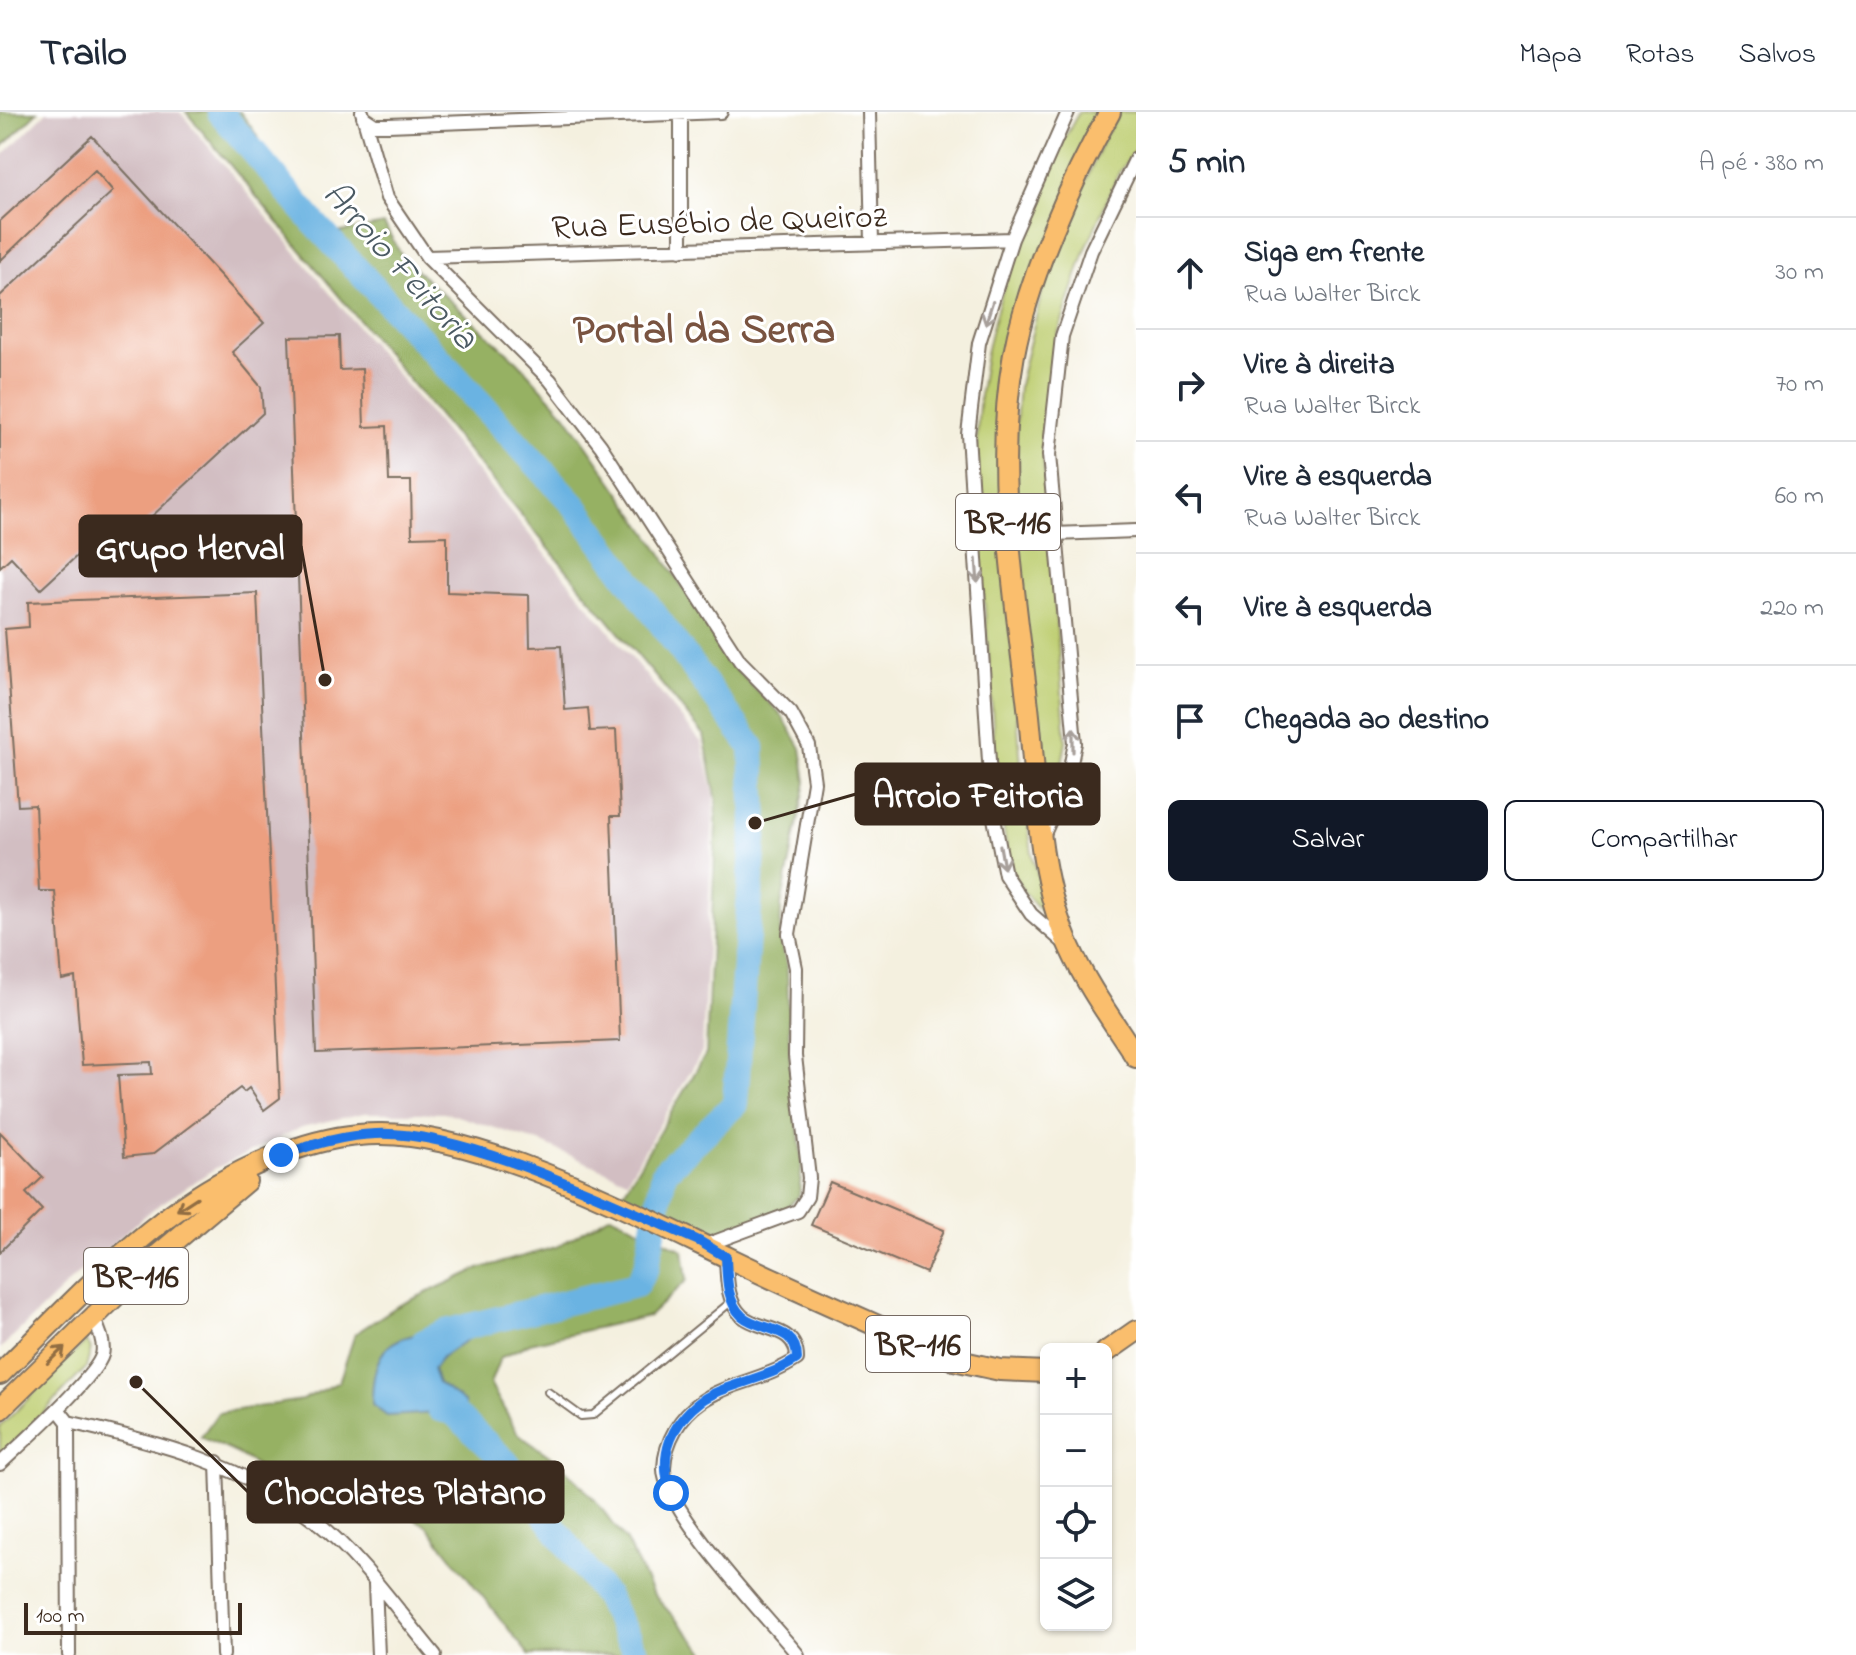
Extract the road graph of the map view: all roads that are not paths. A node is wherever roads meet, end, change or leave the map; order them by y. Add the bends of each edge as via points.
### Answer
1 (721, 112) edge
2 (869, 112) edge
3 (1068, 112) edge
4 (1110, 112) edge
5 (681, 113) edge
6 (363, 115) edge
7 (539, 116) edge
8 (402, 118) edge
9 (1136, 158) edge
10 (1012, 239) junction
11 (872, 243) junction
12 (681, 250) junction
13 (427, 257) junction
14 (1136, 531) edge
15 (1054, 534) junction
16 (1042, 840) junction
17 (1069, 947) junction
18 (1136, 1057) edge
19 (281, 1155) junction
20 (703, 1243) junction
21 (726, 1257) junction
22 (732, 1301) junction
23 (93, 1319) junction
24 (1136, 1331) edge
25 (1112, 1348) edge
26 (1040, 1372) edge
27 (0, 1374) edge
28 (548, 1392) dead end
29 (0, 1409) edge
30 (58, 1409) junction
31 (68, 1422) junction
32 (217, 1462) junction
33 (0, 1464) edge
34 (375, 1584) junction
35 (69, 1655) edge
36 (223, 1655) edge
37 (378, 1655) edge
38 (435, 1655) edge
39 (798, 1655) edge

1 - 5 street
2 - 11 street
3 - 10 street
4 - 16 main road, BR-116 via 1089,149 1035,280 1014,352 1007,413 1005,497
5 - 7 street
5 - 12 street
6 - 8 street via 375,125
6 - 13 street via 387,198
7 - 8 street
9 - 15 street via 1091,251 1062,336 1049,455
10 - 11 street, Rua Eusébio de Queiroz
10 -> 17 street via 979,343 968,434 992,808 1005,875 1031,914
11 - 12 street, Rua Eusébio de Queiroz
12 - 13 street, Rua Eusébio de Queiroz
13 - 20 street via 550,380 601,446 740,661 791,713 809,746 814,782 789,934 796,968 795,1056 807,1197 798,1211
14 - 15 street
16 -> 15 street via 1067,783 1075,743
16 - 17 main road, BR-116 via 1046,873
17 - 18 main road, BR-116
19 - 20 main road, BR-116 via 330,1139 418,1137 499,1158
19 - 23 main road, BR-116 via 213,1206
19 -> 27 main road, BR-116 via 219,1183 174,1213
20 - 21 main road, BR-116
21 - 22 street
21 - 26 main road, BR-116 via 954,1360
22 - 28 lane via 593,1415 581,1416
22 - 39 street via 742,1316 786,1335 797,1348 797,1359 777,1373 703,1400 673,1430 664,1469 671,1493 712,1554
29 -> 23 main road, BR-116
23 - 30 street via 103,1352
24 - 25 main road
30 - 31 street
30 - 33 street
31 - 32 street
31 - 35 street
32 - 34 street via 318,1523
32 - 36 street
34 - 37 street
34 - 38 street

